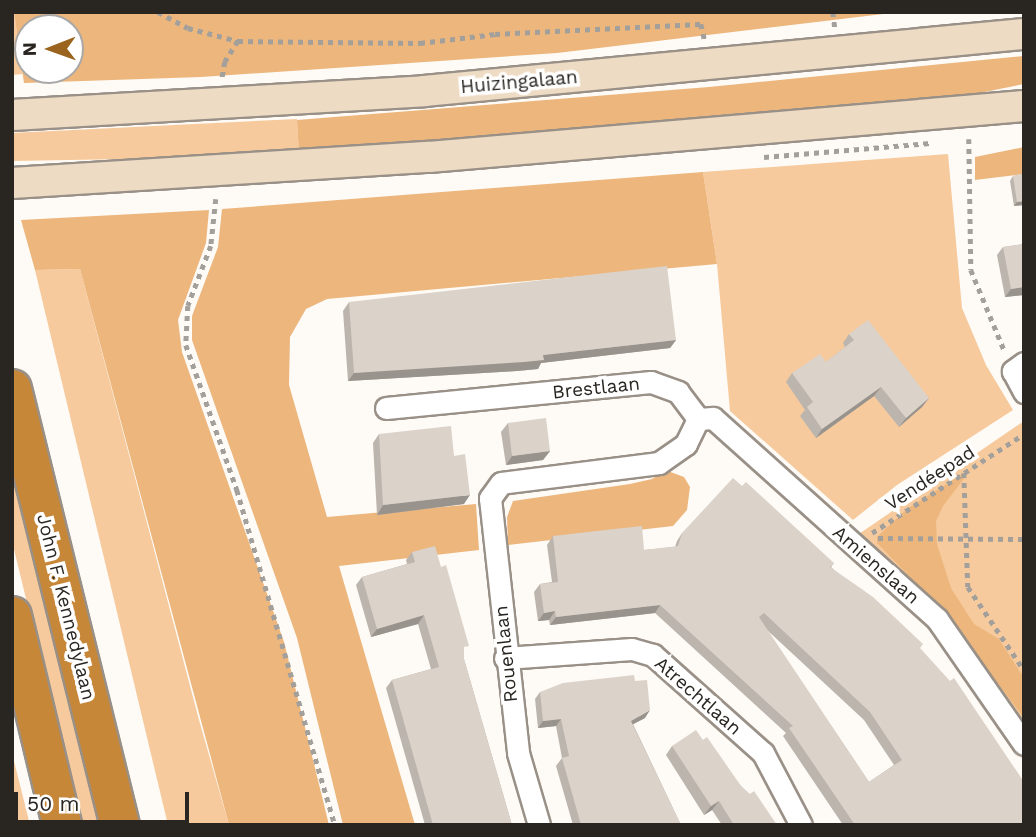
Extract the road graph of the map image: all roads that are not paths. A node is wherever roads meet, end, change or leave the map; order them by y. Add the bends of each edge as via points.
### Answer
1 (1024, 34) edge
2 (1024, 106) edge
3 (20, 115) edge
4 (12, 183) edge
5 (1019, 367) edge
6 (12, 389) edge
7 (1024, 392) edge
8 (386, 408) dead end
9 (698, 419) junction
10 (12, 616) edge
11 (505, 658) junction
12 (1024, 744) edge
13 (62, 825) edge
14 (120, 825) edge
15 (539, 825) edge
16 (801, 825) edge

1 - 3 main road, Huizingalaan via 424,91
2 - 4 main road via 429,158
5 - 7 street
6 - 14 highway, John F. Kennedylaan
8 - 9 street, Brestlaan via 651,382 678,392
9 - 11 street, Rouenlaan via 686,444 659,463 501,483 490,498
9 - 12 street, Amienslaan via 713,418 937,619
10 - 13 highway
11 - 15 street, Rouenlaan via 518,753
11 - 16 street, Atrechtlaan via 632,649 653,655 763,753

